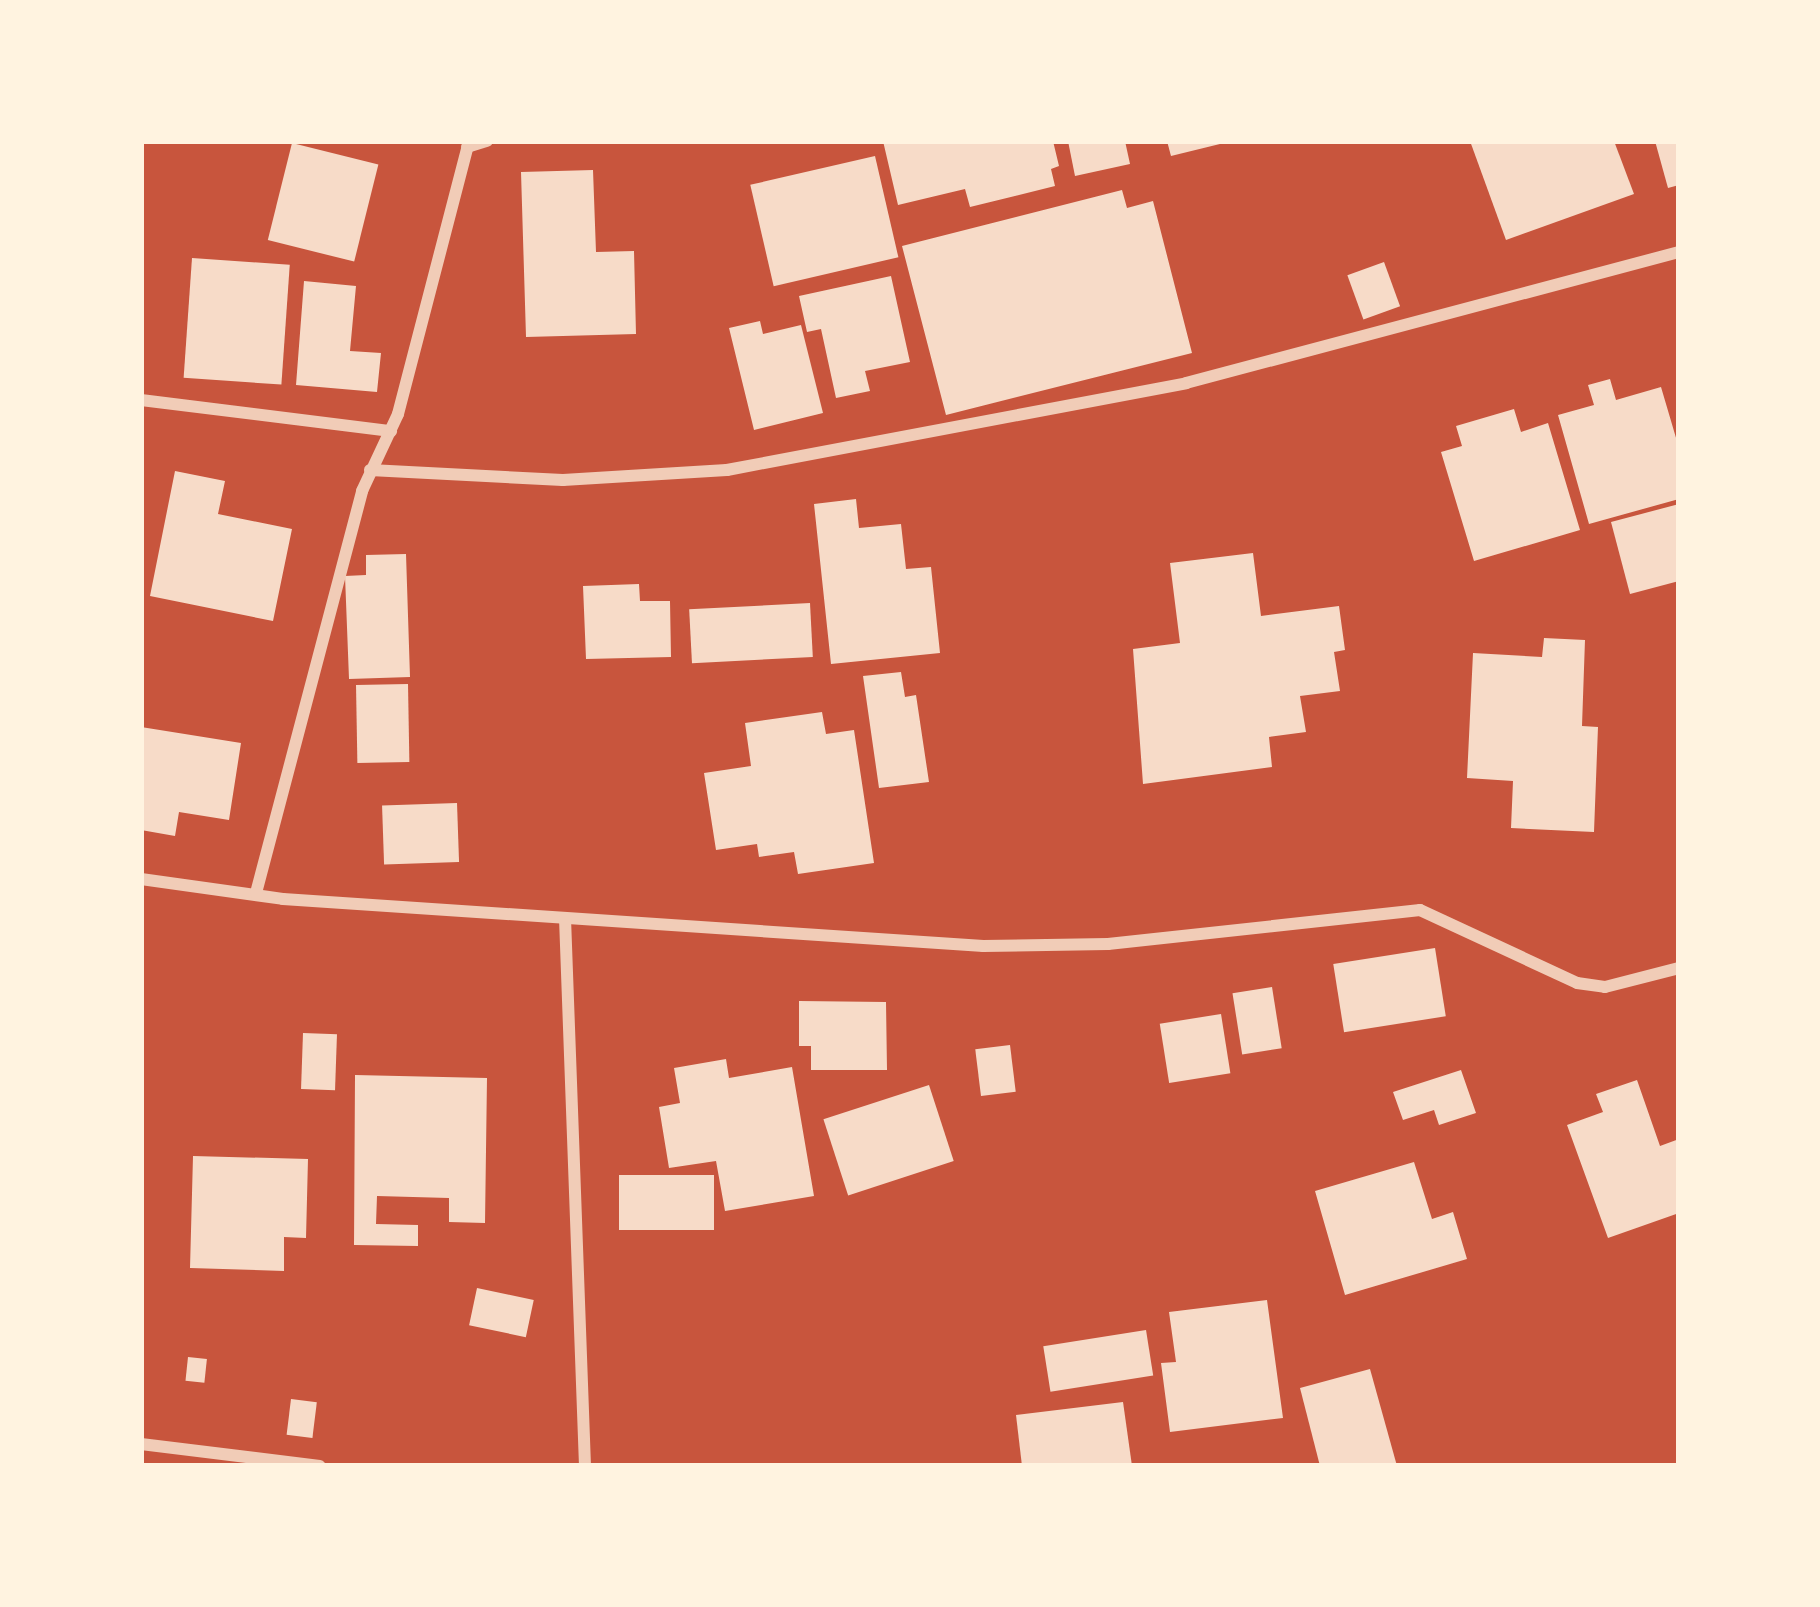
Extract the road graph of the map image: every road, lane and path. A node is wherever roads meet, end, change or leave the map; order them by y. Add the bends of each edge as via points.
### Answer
1 (487, 141) edge
2 (468, 144) edge
3 (1679, 252) edge
4 (141, 400) edge
5 (391, 431) junction
6 (370, 470) junction
7 (141, 879) edge
8 (256, 893) junction
9 (565, 918) junction
10 (1679, 968) edge
11 (141, 1444) edge
12 (320, 1466) edge
13 (585, 1466) edge

1 - 2 street
2 - 5 street
3 - 6 street via 1163,388 728,470 563,480
4 - 5 street
5 - 6 street
6 - 8 street
7 - 8 street
8 - 9 street
9 - 10 street via 983,946 1108,944 1420,910 1576,983 1605,988
9 - 13 street
11 - 12 street

